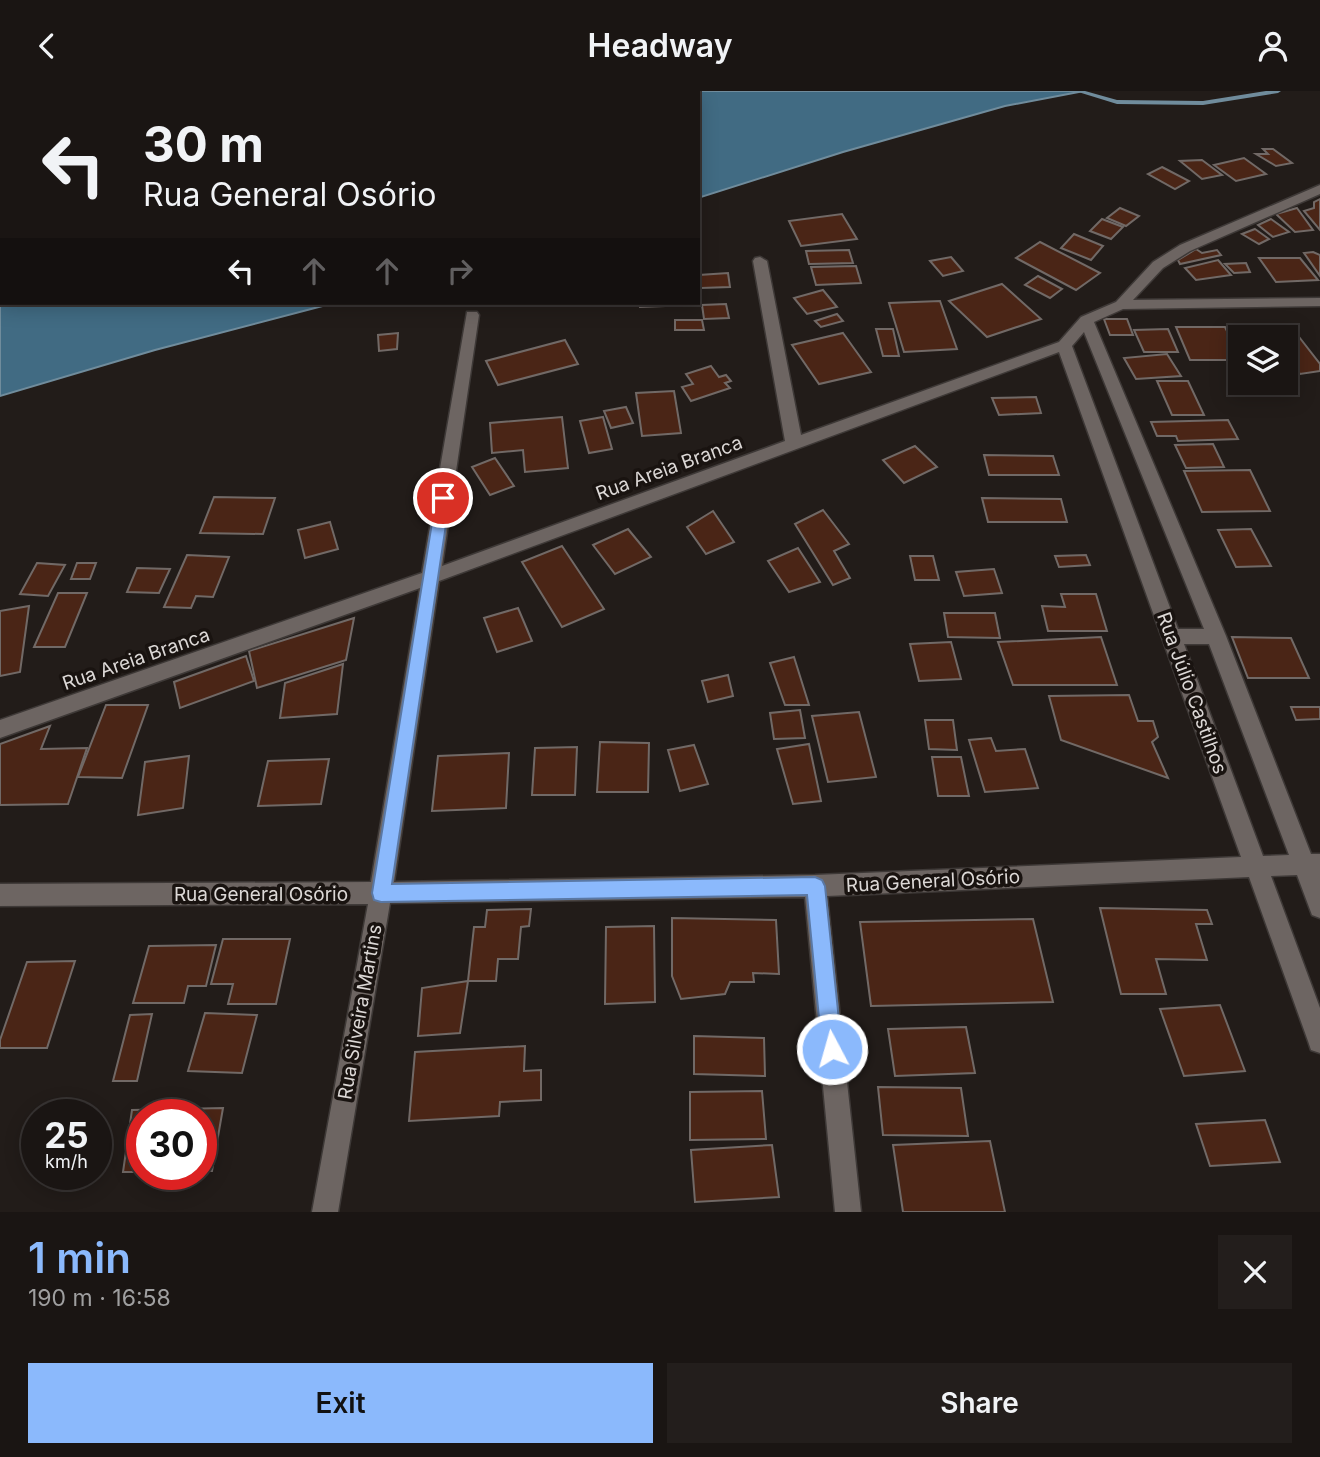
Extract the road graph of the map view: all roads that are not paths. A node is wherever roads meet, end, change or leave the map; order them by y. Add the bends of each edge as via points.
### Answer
1 (1320, 190) edge
2 (760, 261) dead end
3 (1320, 302) edge
4 (1121, 305) junction
5 (472, 315) dead end
6 (1086, 320) junction
7 (1064, 345) junction
8 (794, 444) junction
9 (431, 577) junction
10 (1172, 636) junction
11 (1216, 636) junction
12 (0, 729) edge
13 (1312, 864) edge
14 (1256, 866) junction
15 (815, 886) junction
16 (381, 893) junction
17 (0, 895) edge
18 (1320, 908) edge
19 (1320, 1041) edge
20 (325, 1212) edge
21 (848, 1212) edge

1 - 4 street, Rua Areia Branca via 1185,248 1158,265
2 - 8 street
3 - 4 street
4 - 6 street, Rua Areia Branca
5 - 9 street, Rua Silveira Martins
6 - 7 street, Rua Areia Branca
6 - 11 street
7 - 8 street, Rua Areia Branca
7 - 10 street, Rua Júlio Castilhos
8 - 9 street, Rua Areia Branca
9 - 12 street, Rua Areia Branca
9 - 16 street, Rua Silveira Martins
10 - 11 street
10 - 14 street, Rua Júlio Castilhos
11 - 13 street
13 - 14 street, Rua General Osório
13 - 18 street
14 - 15 street, Rua General Osório
14 - 19 street, Rua Júlio Castilhos
15 - 16 street, Rua General Osório
15 - 21 street
16 - 17 street, Rua General Osório
16 - 20 street, Rua Silveira Martins

